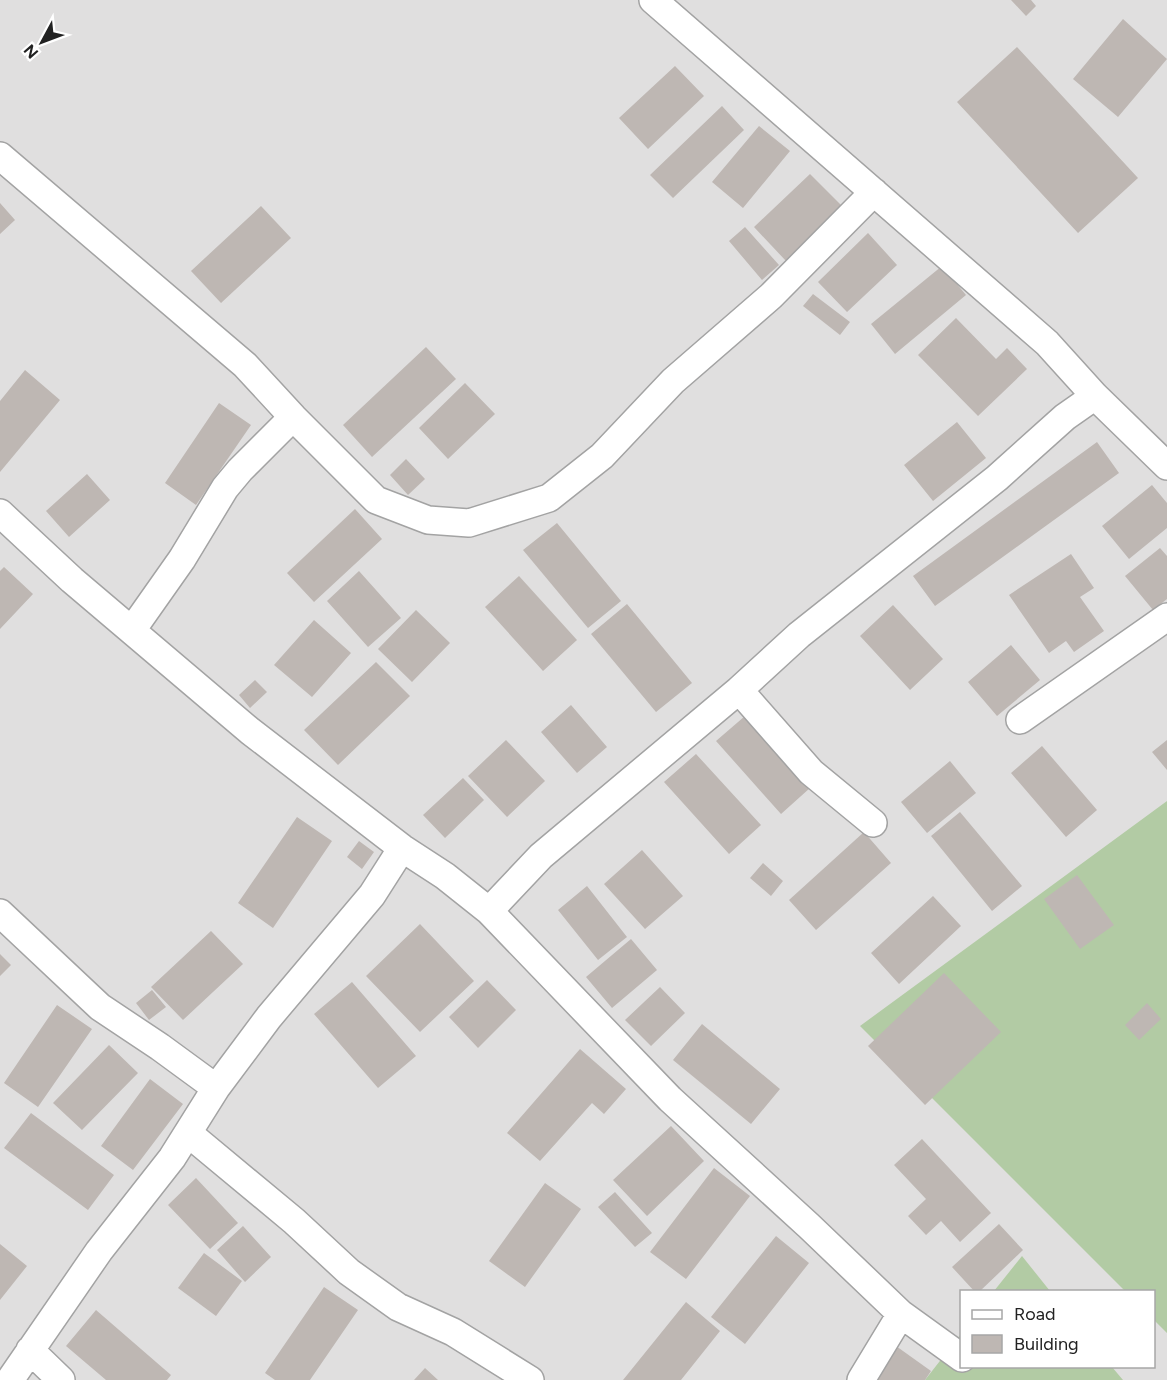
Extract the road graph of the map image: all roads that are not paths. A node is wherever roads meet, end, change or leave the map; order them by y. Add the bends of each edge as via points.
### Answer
1 (653, 0) edge
2 (0, 156) edge
3 (874, 192) junction
4 (1095, 396) junction
5 (293, 417) junction
6 (1167, 466) edge
7 (0, 513) edge
8 (1167, 616) edge
9 (132, 630) junction
10 (739, 690) junction
11 (1020, 720) dead end
12 (873, 823) dead end
13 (402, 848) junction
14 (489, 911) junction
15 (0, 913) edge
16 (216, 1088) junction
17 (188, 1133) junction
18 (901, 1314) junction
19 (30, 1350) junction
20 (960, 1357) edge
21 (10, 1380) edge
22 (61, 1380) edge
23 (530, 1380) edge
24 (861, 1380) edge

1 - 3 street
2 - 5 street via 245,365
3 - 4 street via 1047,343
3 - 5 street via 771,296 673,381 602,456 549,498 469,524 428,520 376,500
4 - 6 street
4 - 10 street via 799,635
5 - 9 street via 225,488
7 - 9 street
8 - 11 street
9 - 13 street via 250,731
10 - 12 street via 811,772
10 - 14 street via 541,856
13 - 14 street
13 - 16 street via 372,895 269,1017
14 - 18 street via 670,1099
15 - 16 street via 100,1007
16 - 17 street
17 - 19 street
17 - 23 street via 357,1278 398,1307 453,1332
18 - 20 street
18 - 24 street
19 - 21 street
19 - 22 street

